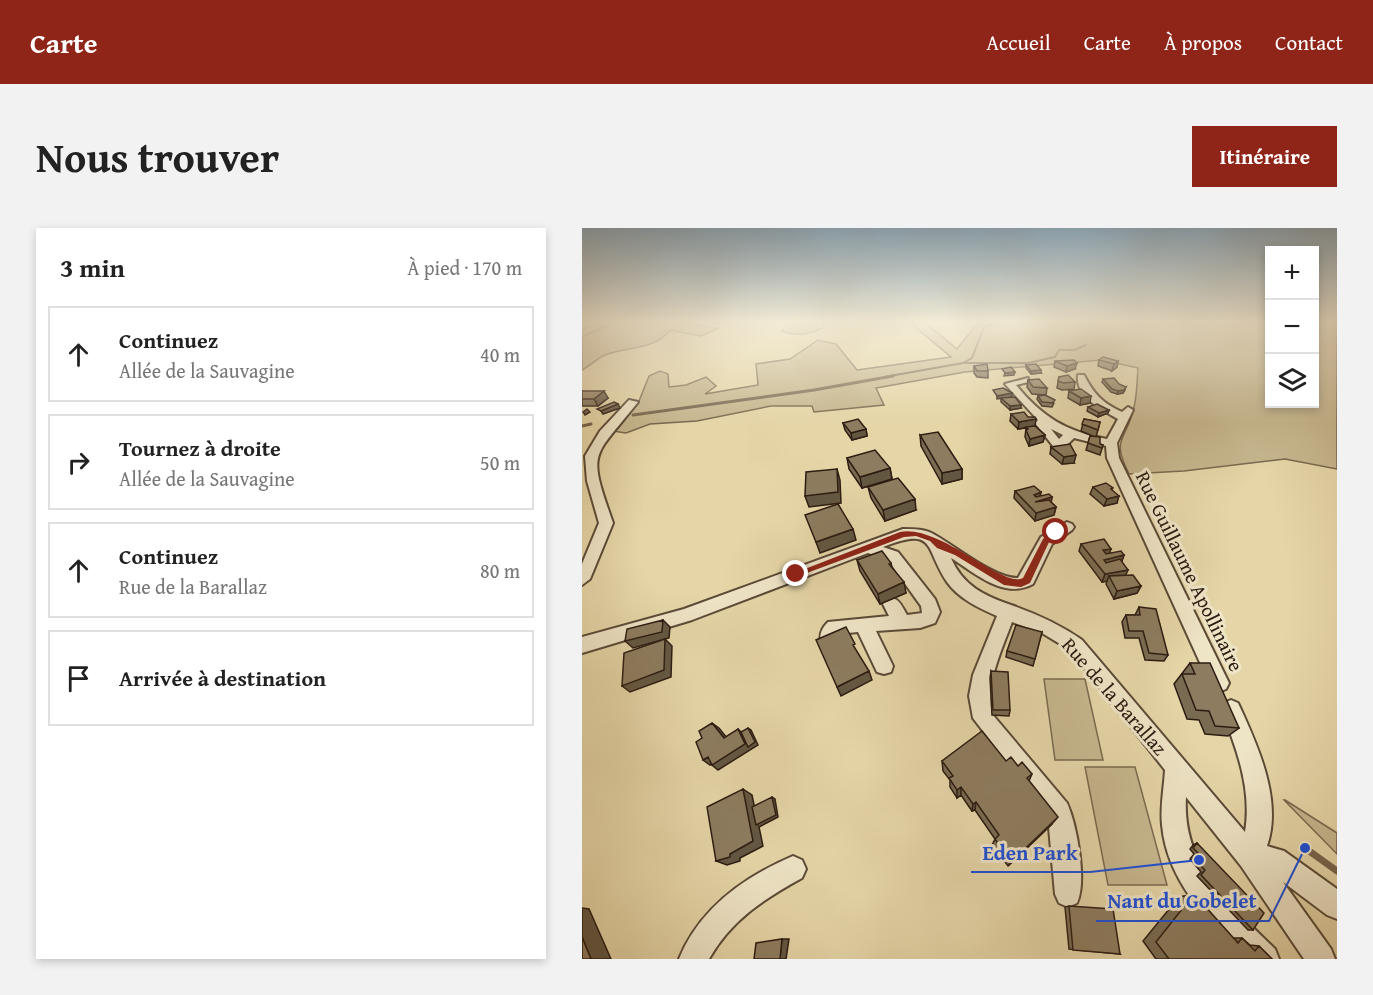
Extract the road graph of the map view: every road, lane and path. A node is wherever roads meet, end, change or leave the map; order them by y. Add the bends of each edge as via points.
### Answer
1 (1081, 377) dead end
2 (1025, 380) dead end
3 (633, 402) dead end
4 (1111, 443) junction
5 (1067, 527) dead end
6 (940, 546) junction
7 (868, 547) junction
8 (582, 579) edge
9 (891, 603) dead end
10 (1008, 611) junction
11 (902, 622) junction
12 (863, 624) junction
13 (829, 643) edge
14 (582, 645) edge
15 (884, 666) dead end
16 (1176, 767) junction
17 (1250, 857) junction
18 (793, 869) dead end
19 (1068, 894) dead end
20 (1337, 905) edge
21 (693, 959) edge
22 (1265, 959) edge
23 (1321, 959) edge

1 - 4 street via 1086,393 1100,405 1127,414
2 - 4 street via 1010,384 1057,444 1063,444 1070,436
3 - 8 street via 588,450 585,472 606,523
4 - 17 street, Rue Guillaume Apollinaire via 1118,472 1235,719 1251,768 1259,812 1257,843
5 - 6 street via 1046,541 1027,580 1021,584 1007,583
6 - 7 street via 933,538 917,533
6 - 10 street, Rue de la Barallaz via 959,586
7 - 11 street via 893,556 928,604 929,618
7 - 14 street via 686,615
9 - 11 street
10 - 16 street, Rue de la Barallaz via 1046,625 1076,645
10 - 19 street via 983,675 979,696 983,718 1059,812
11 - 12 street
12 - 13 street via 834,627 829,632
12 - 15 street
16 - 17 street, Rue de la Barallaz
16 - 22 street via 1174,831 1184,863 1200,892
17 - 20 street via 1275,860
17 - 23 street, Rue de la Barallaz
18 - 21 street via 757,887 723,912

